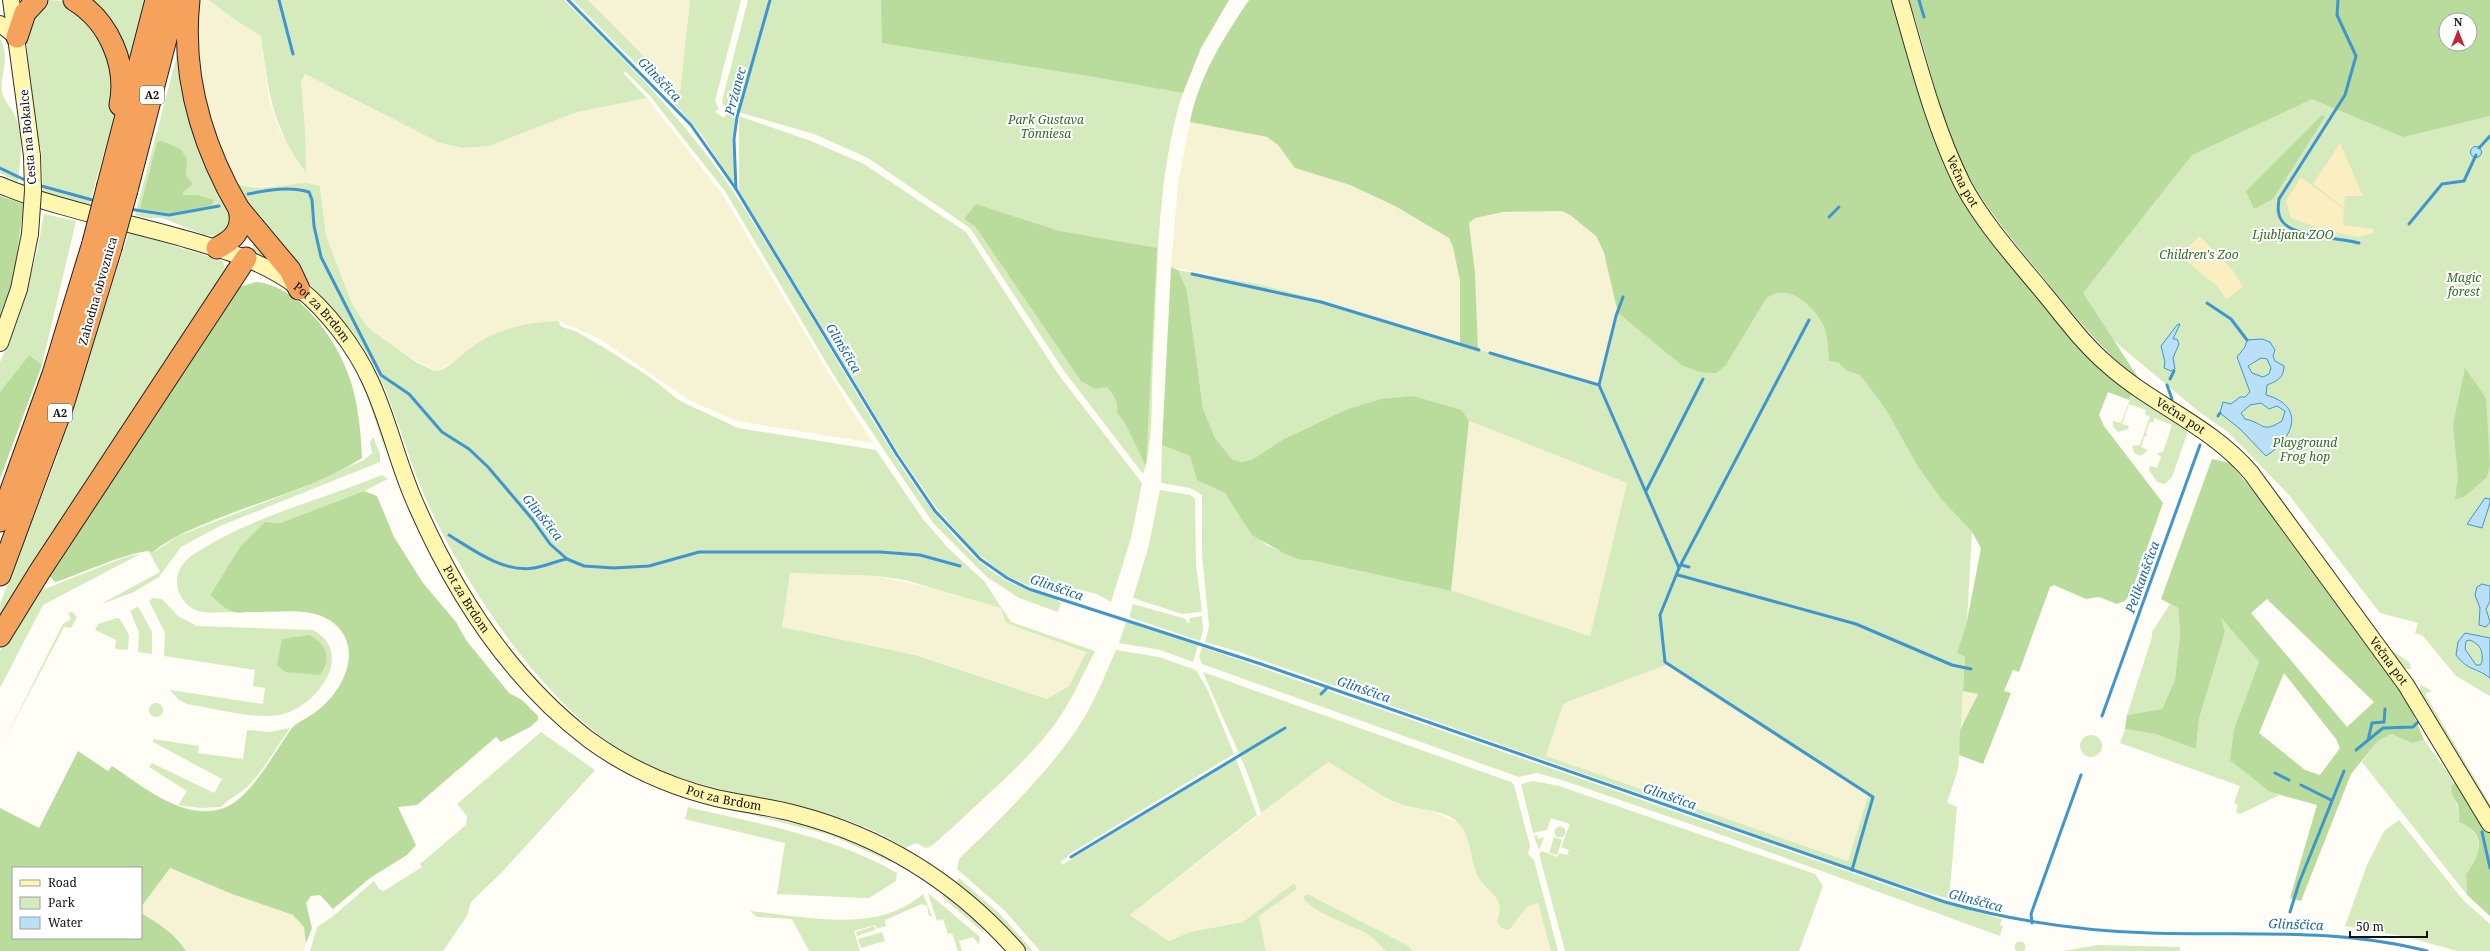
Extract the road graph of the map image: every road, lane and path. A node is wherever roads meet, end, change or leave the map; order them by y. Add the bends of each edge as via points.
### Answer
1 (11, 0) edge
2 (36, 0) edge
3 (74, 0) edge
4 (156, 0) edge
5 (176, 0) edge
6 (189, 0) edge
7 (1900, 0) edge
8 (0, 24) edge
9 (17, 38) junction
10 (122, 134) junction
11 (0, 185) edge
12 (118, 187) junction
13 (239, 209) junction
14 (102, 245) junction
15 (217, 248) junction
16 (246, 258) junction
17 (299, 289) junction
18 (0, 342) edge
19 (0, 521) edge
20 (0, 575) edge
21 (0, 636) edge
22 (2490, 824) edge
23 (1017, 951) edge

1 - 9 main road, Cesta na Bokalce
2 - 9 highway via 25,13
3 - 10 highway via 91,12 101,24 115,50 121,78 118,114
4 - 10 highway, Zahodna obvoznica / A2
5 - 12 highway, Zahodna obvoznica / A2
6 - 13 highway via 188,57 194,104 209,151
7 - 22 main road, Večna pot via 1942,136 1964,185 1982,215 2080,338 2107,365 2202,429 2224,446 2251,473 2406,685
8 - 9 main road
9 - 18 main road, Cesta na Bokalce, bridge via 32,156 33,191 30,234 19,289
10 - 12 highway, Zahodna obvoznica / A2
11 - 15 main road, Pot za Brdom via 43,200
12 - 14 highway, Zahodna obvoznica / A2, bridge
13 - 15 highway via 241,219 237,233 228,243
13 - 17 highway via 290,270
14 - 19 highway, Zahodna obvoznica / A2
14 - 20 highway, Zahodna obvoznica / A2 via 63,405
15 - 16 main road, Pot za Brdom
16 - 17 main road, Pot za Brdom
16 - 21 highway
17 - 23 main road, Pot za Brdom via 317,306 350,346 370,379 398,463 428,534 462,594 510,663 560,715 608,752 637,769 674,785 719,799 813,819 855,833 897,853 927,870 964,898

